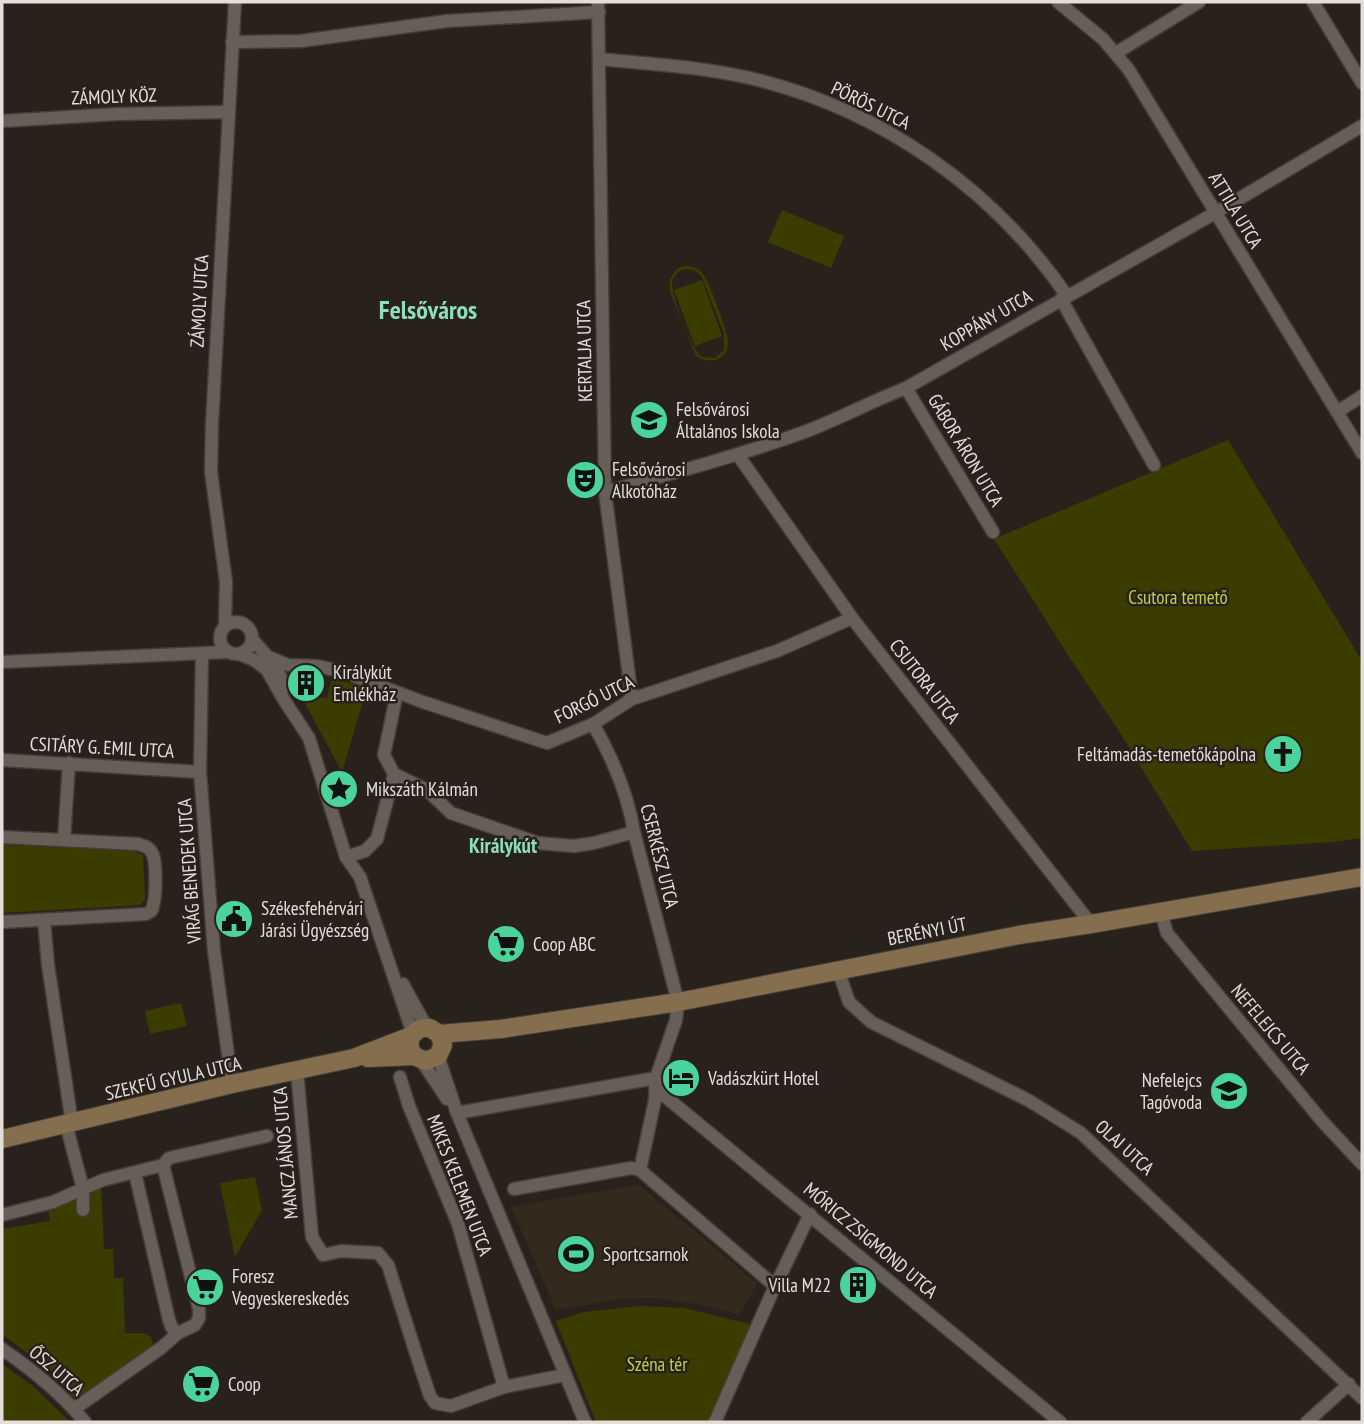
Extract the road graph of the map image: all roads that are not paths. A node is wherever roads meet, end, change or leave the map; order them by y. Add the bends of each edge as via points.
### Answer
1 (235, 2) edge
2 (1058, 2) edge
3 (1199, 2) edge
4 (1313, 2) edge
5 (598, 7) edge
6 (232, 42) junction
7 (1116, 52) junction
8 (600, 59) junction
9 (1362, 83) edge
10 (228, 112) junction
11 (2, 121) edge
12 (1362, 126) edge
13 (1215, 213) junction
14 (1064, 298) junction
15 (906, 388) junction
16 (1362, 396) edge
17 (1337, 412) junction
18 (1362, 453) edge
19 (738, 455) junction
20 (1154, 465) dead end
21 (605, 492) junction
22 (993, 532) dead end
23 (227, 602) junction
24 (852, 618) junction
25 (241, 623) junction
26 (222, 631) junction
27 (252, 639) junction
28 (234, 653) junction
29 (202, 654) junction
30 (271, 658) junction
31 (2, 662) edge
32 (397, 693) junction
33 (632, 699) junction
34 (290, 708) junction
35 (593, 724) junction
36 (2, 760) edge
37 (69, 763) junction
38 (200, 772) junction
39 (394, 774) junction
40 (634, 832) junction
41 (2, 836) edge
42 (64, 840) junction
43 (346, 857) junction
44 (1362, 877) edge
45 (1161, 912) junction
46 (44, 920) junction
47 (2, 922) edge
48 (1091, 925) junction
49 (838, 970) junction
50 (678, 1002) junction
51 (426, 1044) junction
52 (297, 1072) junction
53 (400, 1077) dead end
54 (656, 1083) junction
55 (232, 1084) junction
56 (457, 1114) junction
57 (69, 1124) junction
58 (267, 1136) dead end
59 (2, 1139) edge
60 (1362, 1164) edge
61 (163, 1166) junction
62 (640, 1170) junction
63 (135, 1173) junction
64 (83, 1189) junction
65 (514, 1189) dead end
66 (83, 1210) dead end
67 (810, 1214) junction
68 (2, 1215) edge
69 (775, 1286) junction
70 (178, 1332) junction
71 (2, 1349) edge
72 (565, 1375) junction
73 (1349, 1384) junction
74 (504, 1387) junction
75 (1362, 1398) edge
76 (74, 1409) junction
77 (85, 1422) edge
78 (585, 1422) edge
79 (715, 1422) edge
80 (1060, 1422) edge
81 (1307, 1422) edge

1 - 6 street, ZÁMOLY UTCA
2 - 7 street, ATTILA UTCA
3 - 7 street
4 - 9 street
5 - 6 street via 301,41
5 - 8 street, KERTALJA UTCA
6 - 10 street, ZÁMOLY UTCA
7 - 13 street, ATTILA UTCA
8 - 14 street, PÖRÖS UTCA via 752,79 869,122 922,152 978,195 1043,261
8 - 21 street, KERTALJA UTCA
10 - 11 street, ZÁMOLY KÖZ
10 - 23 street, ZÁMOLY UTCA via 211,472
12 - 13 street, KOPPÁNY UTCA
13 - 14 street, KOPPÁNY UTCA
13 - 17 street, ATTILA UTCA
14 - 15 street, KOPPÁNY UTCA
14 - 20 street, PÖRÖS UTCA
15 - 19 street, KOPPÁNY UTCA
15 - 22 street, GÁBOR ÁRON UTCA
16 - 17 street
17 - 18 street, ATTILA UTCA
19 - 21 street, KOPPÁNY UTCA
19 - 24 street, CSUTORA UTCA
21 - 33 street, KERTALJA UTCA
23 - 25 street, ZÁMOLY UTCA
23 - 26 street, ZÁMOLY UTCA
24 - 33 street, FORGÓ UTCA via 777,652
24 - 48 street, CSUTORA UTCA
25 - 26 street
25 - 27 street
26 - 28 street via 222,646
26 - 29 street
27 - 28 street via 248,648
27 - 30 street
28 - 29 street
28 - 34 street via 267,670
29 - 31 street
29 - 38 street, VIRÁG BENEDEK UTCA
30 - 32 street, FORGÓ UTCA via 341,671
30 - 34 street
32 - 35 street, FORGÓ UTCA via 547,743
32 - 39 street via 384,755
33 - 35 street, FORGÓ UTCA
34 - 43 street via 309,738
35 - 40 street, CSERKÉSZ UTCA via 631,811
36 - 37 street, CSITÁRY G. EMIL UTCA
37 - 38 street, CSITÁRY G. EMIL UTCA
37 - 42 street
38 - 55 street, VIRÁG BENEDEK UTCA via 214,951
39 - 40 street via 427,790 452,813 538,843 593,844
39 - 43 street via 377,839
40 - 50 street, CSERKÉSZ UTCA
41 - 42 street
42 - 46 street via 147,846 154,858 154,904 152,911 137,916
43 - 51 street via 360,877
44 - 45 main road, BERÉNYI ÚT
45 - 48 main road, BERÉNYI ÚT
45 - 60 street, NEFELEJCS UTCA via 1167,933
46 - 47 street
46 - 57 street
48 - 49 main road, BERÉNYI ÚT via 1019,934
49 - 50 main road, BERÉNYI ÚT
49 - 73 street, OLAJ UTCA via 849,1002 871,1022 1028,1100 1081,1133
50 - 51 main road, BERÉNYI ÚT
50 - 54 street
51 - 52 main road, SZEKFŰ GYULA UTCA
51 - 56 street
52 - 55 main road, SZEKFŰ GYULA UTCA
52 - 74 street, MANCZ JÁNOS UTCA via 312,1237 323,1255 378,1253 388,1265 435,1404 451,1406
53 - 74 street, MIKES KELEMEN UTCA via 458,1224
54 - 56 street
54 - 62 street
54 - 67 street, MÓRICZ ZSIGMOND UTCA
55 - 57 main road, SZEKFŰ GYULA UTCA
56 - 72 street
57 - 59 main road, SZEKFŰ GYULA UTCA
57 - 64 street
58 - 61 street via 169,1158
61 - 63 street
61 - 70 street via 200,1314 195,1325
62 - 65 street
62 - 69 street
63 - 64 street
63 - 70 street via 169,1320
64 - 66 street
64 - 68 street
67 - 69 street
67 - 80 street, MÓRICZ ZSIGMOND UTCA
69 - 79 street
70 - 76 street
71 - 76 street, ŐSZ UTCA via 32,1369
72 - 74 street, MANCZ JÁNOS UTCA
72 - 78 street
73 - 75 street, OLAJ UTCA
73 - 81 street
76 - 77 street, ŐSZ UTCA

